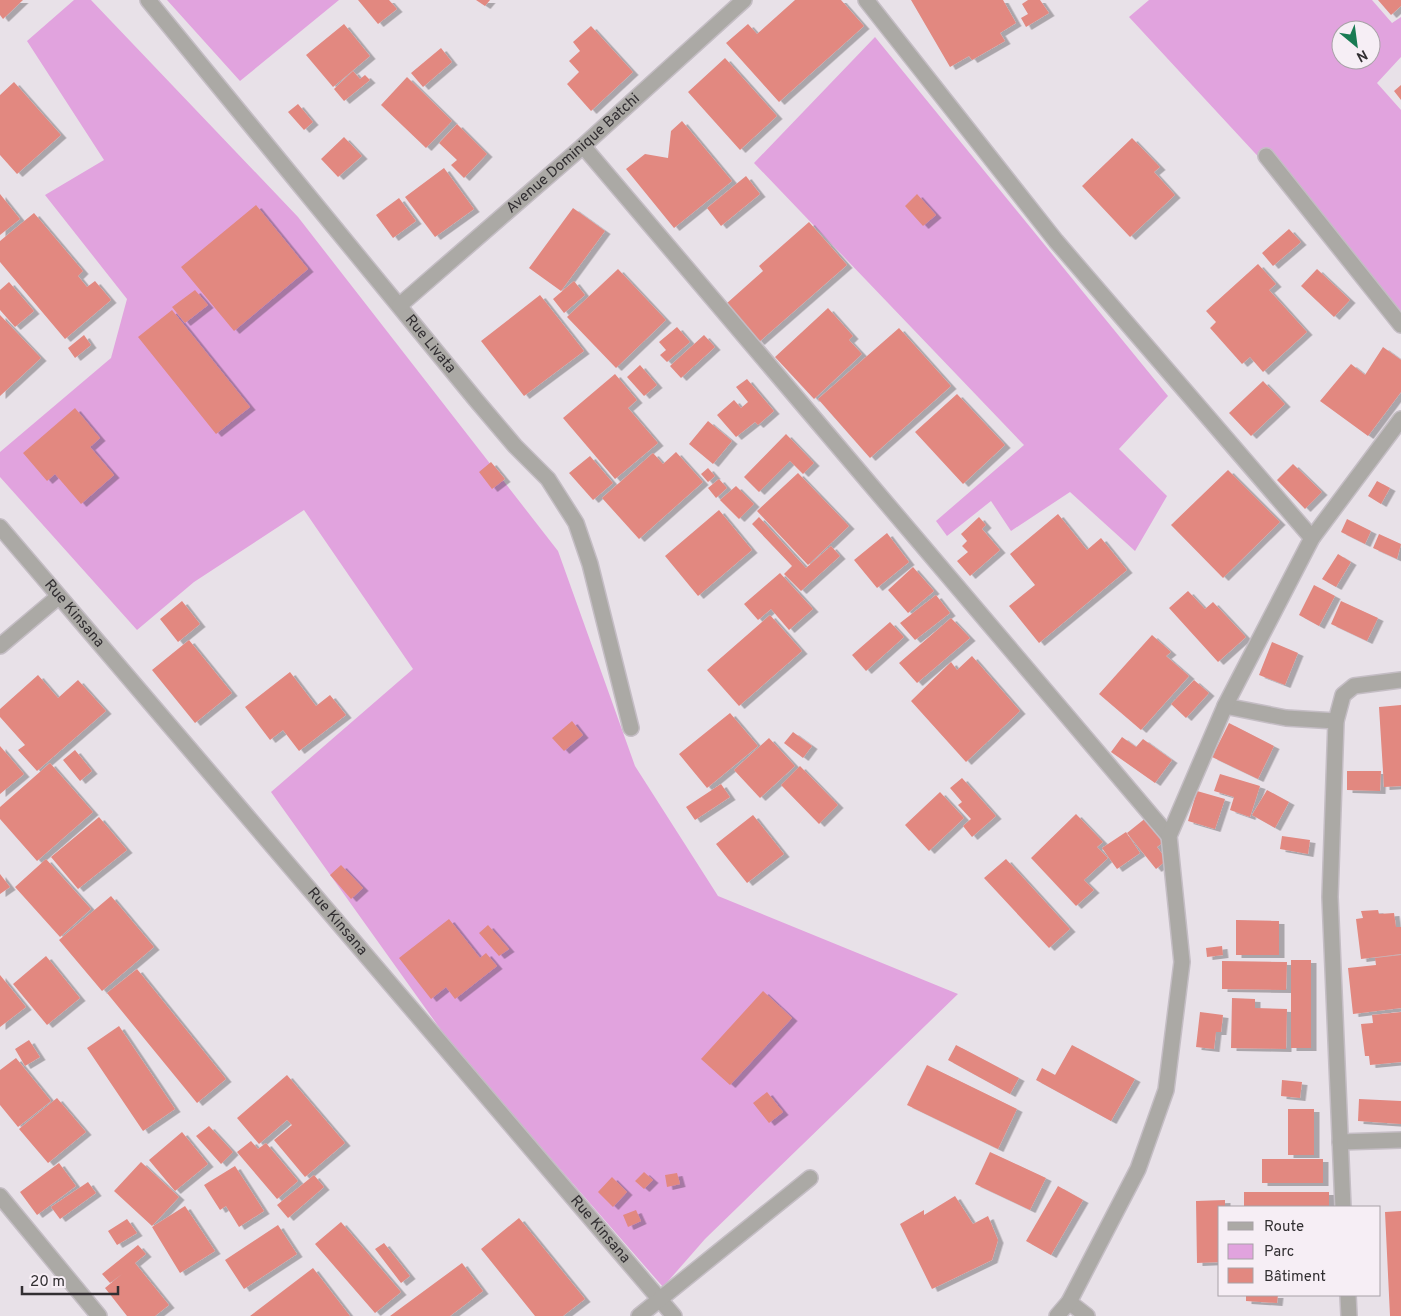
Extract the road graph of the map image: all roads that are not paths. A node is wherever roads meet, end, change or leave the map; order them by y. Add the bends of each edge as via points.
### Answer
1 (148, 0) edge
2 (744, 0) edge
3 (866, 0) edge
4 (583, 146) junction
5 (1266, 156) dead end
6 (400, 305) junction
7 (1401, 325) edge
8 (1401, 419) edge
9 (0, 527) edge
10 (1312, 538) junction
11 (58, 597) junction
12 (0, 646) edge
13 (1401, 680) edge
14 (1225, 706) junction
15 (1336, 720) junction
16 (631, 728) dead end
17 (1169, 836) junction
18 (1401, 1140) edge
19 (1340, 1142) junction
20 (810, 1178) dead end
21 (0, 1196) edge
22 (1343, 1206) edge
23 (1348, 1296) edge
24 (659, 1299) junction
25 (1069, 1302) junction
26 (99, 1316) edge
27 (639, 1316) edge
28 (674, 1316) edge
29 (1057, 1316) edge
30 (1087, 1316) edge
31 (1349, 1316) edge

1 - 6 street, Rue Livata
2 - 4 street, Avenue Dominique Batchi
3 - 10 street via 1056,241
4 - 6 street, Avenue Dominique Batchi
4 - 17 street
5 - 7 street
6 - 16 street, Rue Livata via 515,446 548,479 576,523 590,564
8 - 10 street
9 - 11 street, Rue Kinsana
10 - 14 street
11 - 12 street
11 - 24 street, Rue Kinsana
13 - 15 street via 1354,686 1343,695
14 - 15 street via 1286,718
14 - 17 street
15 - 19 street via 1330,897
17 - 25 street via 1182,962 1166,1090 1138,1168
18 - 19 street
19 - 22 street
20 - 24 street
21 - 26 street
23 - 31 street
24 - 27 street
24 - 28 street, Rue Kinsana
25 - 29 street
25 - 30 street

